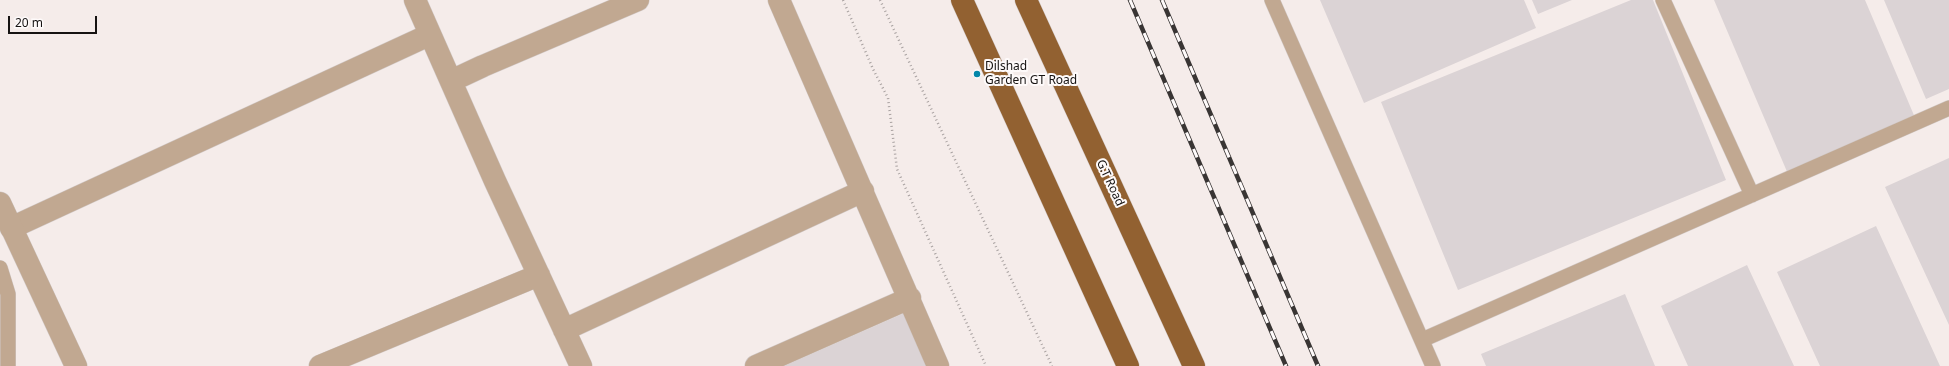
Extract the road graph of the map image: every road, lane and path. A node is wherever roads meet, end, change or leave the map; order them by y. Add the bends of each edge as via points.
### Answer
1 (415, 0) edge
2 (638, 0) edge
3 (779, 0) edge
4 (843, 0) edge
5 (880, 0) edge
6 (962, 0) edge
7 (1026, 0) edge
8 (1272, 0) edge
9 (1664, 0) edge
10 (429, 35) junction
11 (451, 81) junction
12 (1949, 108) edge
13 (863, 191) junction
14 (1752, 195) junction
15 (0, 203) edge
16 (12, 228) junction
17 (0, 268) edge
18 (539, 275) junction
19 (910, 298) junction
20 (564, 330) junction
21 (1422, 340) junction
22 (8, 366) edge
23 (76, 366) edge
24 (320, 366) edge
25 (581, 366) edge
26 (756, 366) edge
27 (938, 366) edge
28 (986, 366) edge
29 (1052, 366) edge
30 (1128, 366) edge
31 (1194, 366) edge
32 (1433, 366) edge

1 - 10 street
2 - 11 street
3 - 13 street
4 - 28 path via 888,98 897,169
5 - 29 path
6 - 30 highway
7 - 31 highway, G.T Road
8 - 21 lane
9 - 14 lane
10 - 11 street
10 - 16 street
11 - 18 street
12 - 14 lane
13 - 19 street
13 - 20 street
14 - 21 lane
15 - 16 street
16 - 23 street
17 - 22 lane via 8,294
18 - 20 street
18 - 24 street
19 - 26 street
19 - 27 street
20 - 25 street
21 - 32 lane

